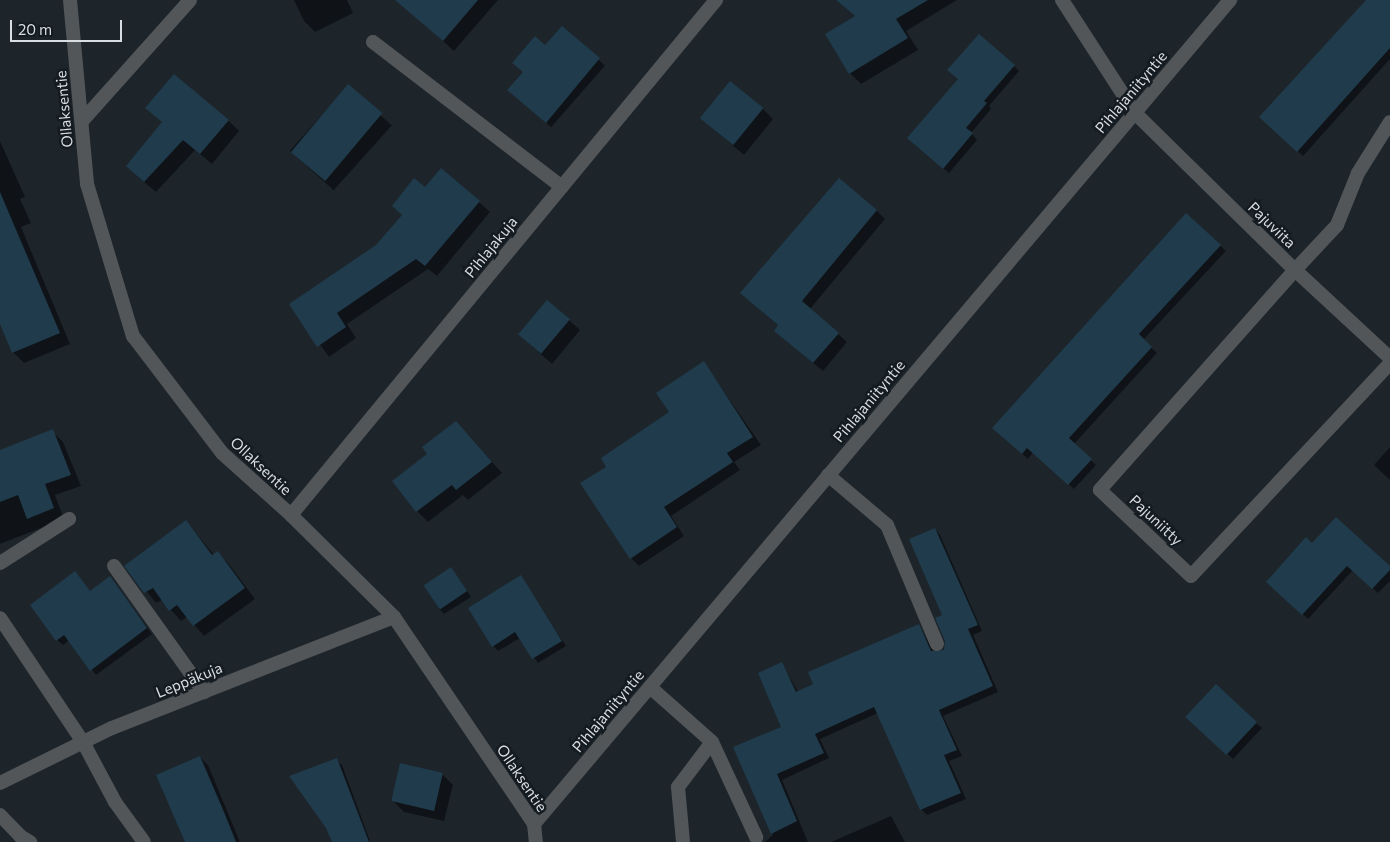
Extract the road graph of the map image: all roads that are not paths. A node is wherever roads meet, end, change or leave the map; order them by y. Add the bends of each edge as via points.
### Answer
1 (70, 0) edge
2 (190, 0) edge
3 (716, 0) edge
4 (1062, 0) edge
5 (1230, 0) edge
6 (373, 42) dead end
7 (1135, 113) junction
8 (82, 121) junction
9 (1390, 122) edge
10 (562, 188) junction
11 (1295, 270) junction
12 (1390, 358) edge
13 (1390, 363) edge
14 (828, 475) junction
15 (292, 515) junction
16 (69, 519) dead end
17 (0, 562) edge
18 (114, 566) dead end
19 (394, 617) junction
20 (0, 618) edge
21 (937, 644) dead end
22 (650, 687) junction
23 (204, 692) junction
24 (83, 742) junction
25 (712, 742) junction
26 (0, 783) edge
27 (0, 815) edge
28 (534, 824) junction
29 (756, 837) dead end
30 (30, 842) edge
31 (144, 842) edge
32 (536, 842) edge
33 (683, 842) edge

1 - 8 street, Ollaksentie
2 - 8 street
3 - 10 street, Pihlajakuja
4 - 7 street, Pajuviita
5 - 7 street, Pihlajaniityntie
6 - 10 street
7 - 11 street, Pajuviita
7 - 14 street, Pihlajaniityntie
8 - 15 street, Ollaksentie via 88,184 132,336 222,453
9 - 11 street via 1358,173 1337,225
10 - 15 street, Pihlajakuja
11 - 12 street, Pajuviita
11 - 13 street, Pajuniitty via 1100,490 1191,576
14 - 21 street via 887,525
14 - 22 street, Pihlajaniityntie
15 - 19 street, Ollaksentie
16 - 17 street
18 - 23 street
19 - 23 street, Leppäkuja
19 - 28 street, Ollaksentie
20 - 24 street
22 - 25 street
22 - 28 street, Pihlajaniityntie
23 - 24 street, Leppäkuja
24 - 26 street, Leppäkuja
24 - 31 street via 115,802
25 - 29 street
25 - 33 street via 678,787
27 - 30 street
28 - 32 street, Ollaksentie

